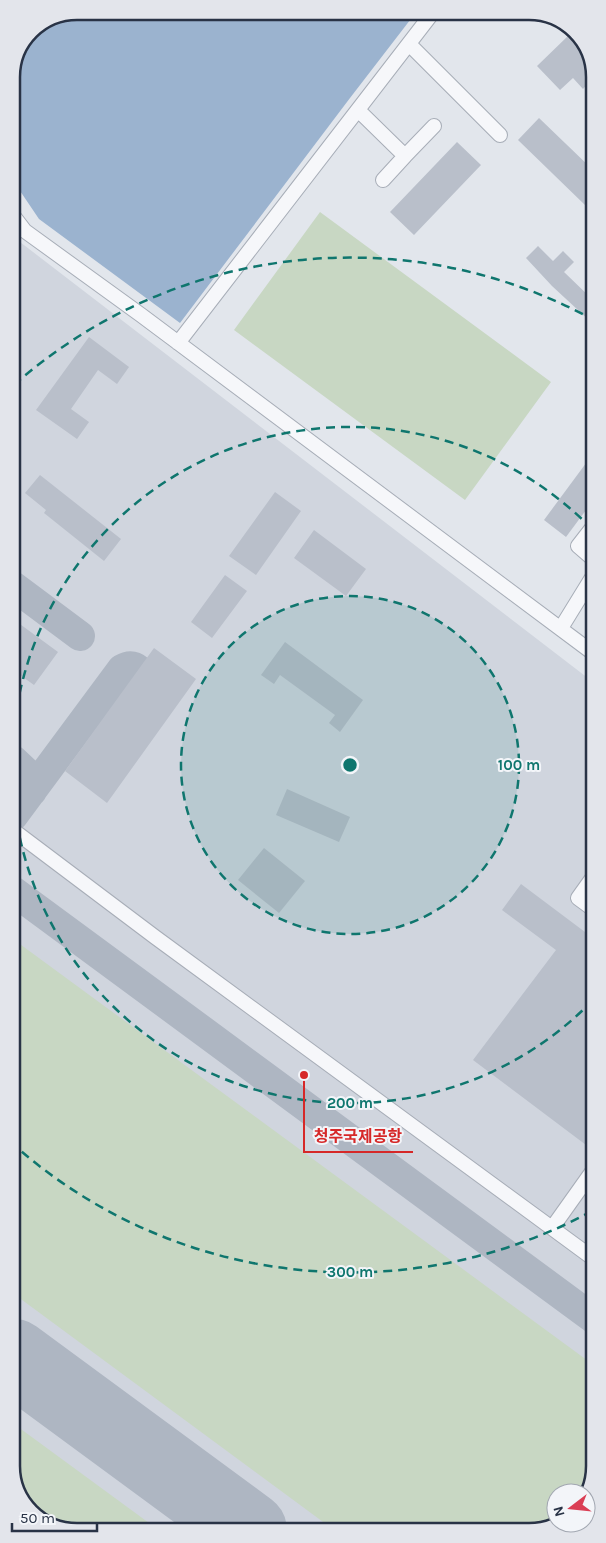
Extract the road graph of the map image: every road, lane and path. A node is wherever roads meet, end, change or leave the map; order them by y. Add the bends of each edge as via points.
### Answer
1 (427, 20) edge
2 (408, 44) junction
3 (358, 110) junction
4 (434, 126) dead end
5 (500, 135) dead end
6 (405, 156) junction
7 (383, 180) dead end
8 (20, 224) edge
9 (178, 343) junction
10 (586, 536) edge
11 (586, 553) edge
12 (586, 587) edge
13 (561, 628) junction
14 (586, 648) edge
15 (20, 835) edge
16 (586, 887) edge
17 (586, 904) edge
18 (586, 1180) edge
19 (552, 1228) junction
20 (586, 1253) edge

1 - 2 street
2 - 3 street
2 - 5 street
3 - 6 street
3 - 9 street
4 - 6 street
6 - 7 street
8 - 9 street
9 - 13 street
10 - 11 street via 578,546
12 - 13 street
13 - 14 street
15 - 19 street
16 - 17 street via 578,898
18 - 19 street
19 - 20 street

